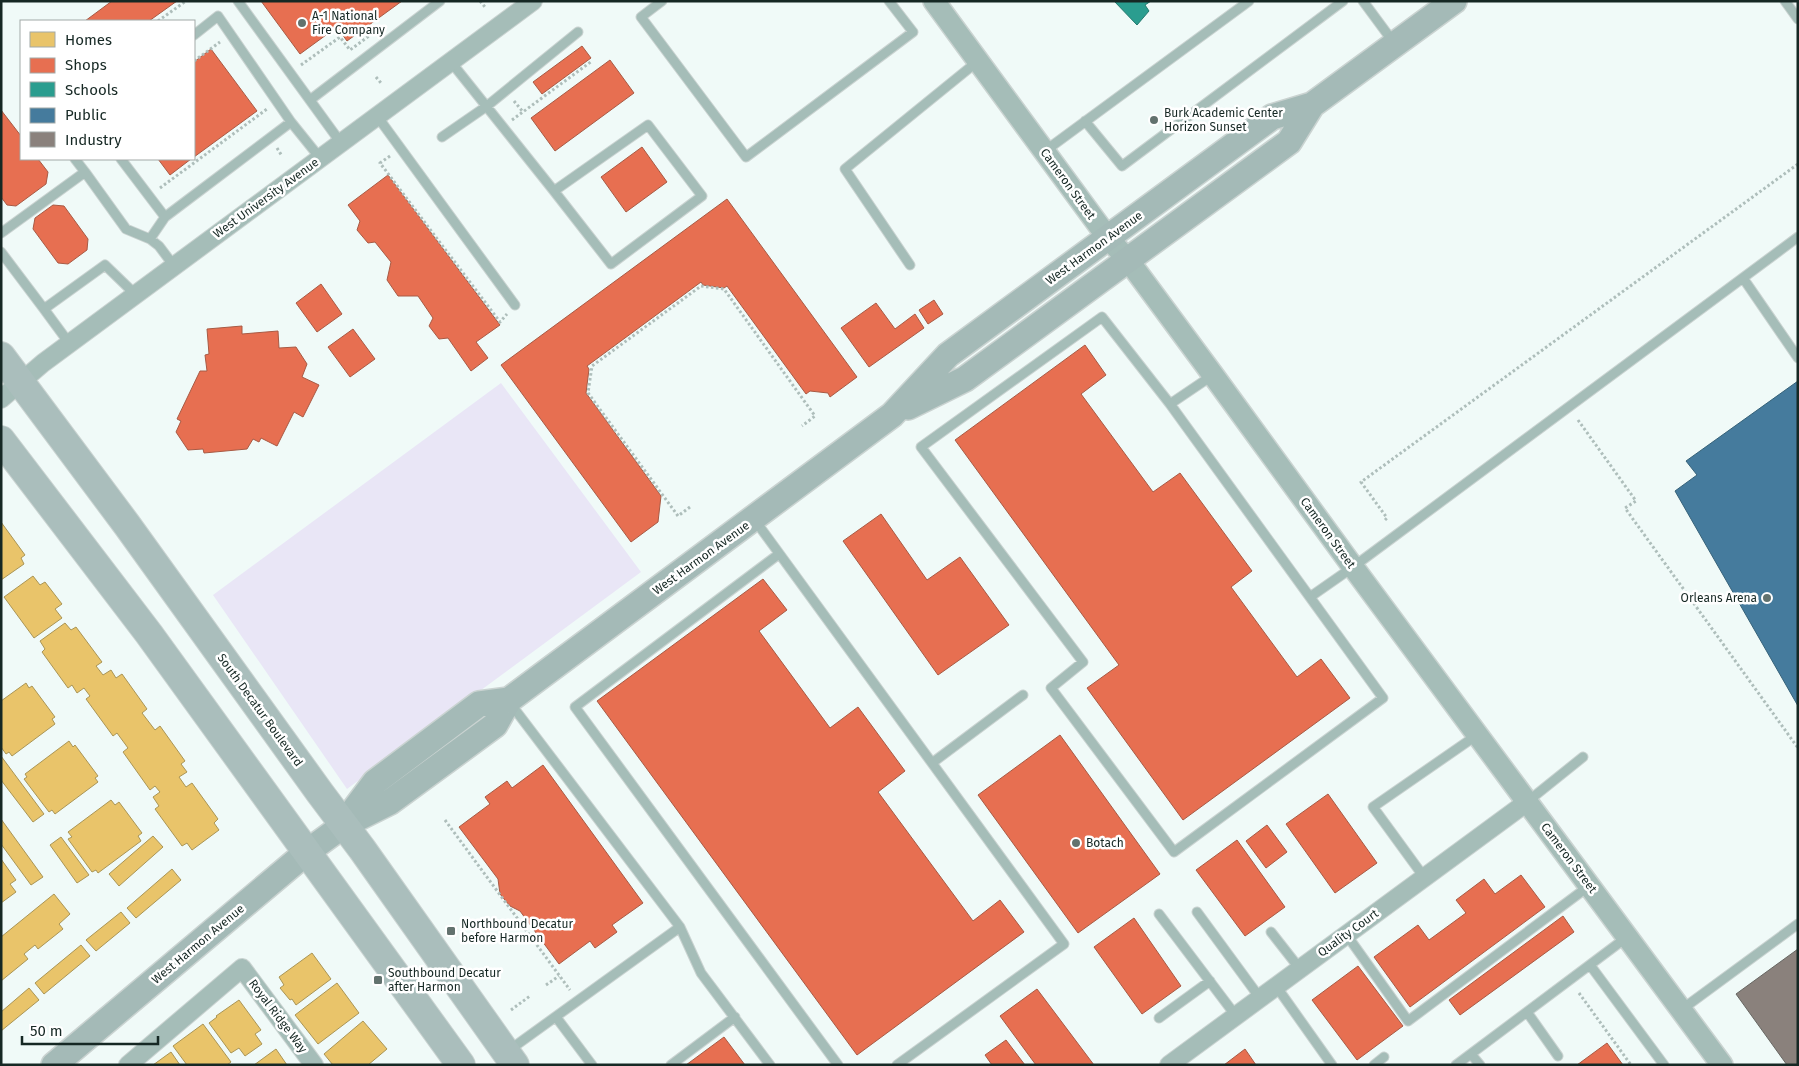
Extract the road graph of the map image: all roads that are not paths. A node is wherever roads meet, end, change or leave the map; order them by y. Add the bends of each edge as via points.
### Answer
1 (238, 1) edge
2 (440, 1) edge
3 (533, 1) edge
4 (662, 1) edge
5 (889, 1) edge
6 (934, 1) edge
7 (1249, 1) edge
8 (1343, 1) edge
9 (1363, 1) edge
10 (1454, 1) edge
11 (1785, 1) edge
12 (1798, 18) edge
13 (578, 32) dead end
14 (195, 34) edge
15 (1395, 44) junction
16 (978, 61) junction
17 (451, 62) junction
18 (310, 100) junction
19 (486, 106) junction
20 (1312, 106) junction
21 (377, 116) junction
22 (1085, 121) junction
23 (291, 122) junction
24 (442, 137) dead end
25 (341, 144) junction
26 (1044, 151) junction
27 (320, 158) junction
28 (76, 160) edge
29 (122, 160) edge
30 (85, 172) junction
31 (554, 191) junction
32 (165, 217) junction
33 (1, 233) edge
34 (1798, 237) edge
35 (1108, 238) junction
36 (150, 239) junction
37 (1, 252) edge
38 (1128, 260) junction
39 (910, 265) dead end
40 (174, 266) junction
41 (1743, 278) junction
42 (135, 294) junction
43 (515, 305) road end
44 (44, 309) junction
45 (69, 343) junction
46 (1, 356) edge
47 (1798, 358) edge
48 (1214, 375) junction
49 (11, 391) edge
50 (1170, 404) junction
51 (892, 415) junction
52 (1, 440) edge
53 (754, 519) junction
54 (779, 554) junction
55 (1353, 567) junction
56 (1310, 597) junction
57 (1023, 695) dead end
58 (509, 700) junction
59 (1477, 735) junction
60 (1583, 757) dead end
61 (932, 763) junction
62 (1527, 802) junction
63 (344, 825) junction
64 (307, 852) junction
65 (1424, 877) junction
66 (1589, 886) junction
67 (1197, 912) dead end
68 (1158, 914) dead end
69 (1798, 924) edge
70 (680, 927) junction
71 (1271, 932) dead end
72 (1346, 934) junction
73 (1627, 937) junction
74 (1590, 965) junction
75 (1300, 969) junction
76 (1210, 982) junction
77 (1276, 986) junction
78 (1260, 998) junction
79 (1681, 1010) junction
80 (1527, 1012) junction
81 (1236, 1016) junction
82 (556, 1017) junction
83 (734, 1017) junction
84 (1159, 1018) dead end
85 (1471, 1054) junction
86 (1558, 1056) dead end
87 (1384, 1057) dead end
88 (511, 1058) edge
89 (54, 1065) edge
90 (128, 1065) edge
91 (314, 1065) edge
92 (461, 1065) edge
93 (592, 1065) edge
94 (671, 1065) edge
95 (770, 1065) edge
96 (838, 1065) edge
97 (897, 1065) edge
98 (1169, 1065) edge
99 (1332, 1065) edge
100 (1374, 1065) edge
101 (1456, 1065) edge
102 (1480, 1065) edge
103 (1664, 1065) edge
104 (1722, 1065) edge

1 - 18 lane
2 - 18 lane
3 - 17 street, West University Avenue
4 - 5 lane via 641,17 746,157 913,32
6 - 16 street, Cameron Street
7 - 22 lane
8 - 22 lane via 1122,166
9 - 15 lane
10 - 15 main road, West Harmon Avenue
11 - 12 lane
13 - 19 lane
14 - 23 lane via 218,16
15 - 20 main road, West Harmon Avenue
16 - 26 street, Cameron Street
16 - 39 lane via 845,169
17 - 19 lane
17 - 21 street, West University Avenue
18 - 25 lane
19 - 24 lane
19 - 31 lane
20 - 35 main road, West Harmon Avenue via 1272,117
20 - 38 main road, West Harmon Avenue via 1288,142
21 - 25 street, West University Avenue
21 - 43 lane
22 - 26 lane
23 - 27 lane
23 - 32 lane
25 - 27 street, West University Avenue
26 - 35 street, Cameron Street
27 - 40 street, West University Avenue
28 - 30 lane
29 - 32 lane
30 - 33 lane
30 - 36 lane via 126,229
31 - 31 lane via 648,125 702,196 611,264
32 - 36 lane
34 - 41 lane
35 - 38 street, Cameron Street
35 - 51 main road, West Harmon Avenue via 948,355
36 - 40 lane
37 - 44 lane
38 - 48 street, Cameron Street
38 - 51 main road, West Harmon Avenue via 965,379
40 - 42 street, West University Avenue
41 - 47 lane
41 - 55 lane
42 - 44 lane via 105,265
42 - 45 street, West University Avenue
44 - 45 lane
45 - 49 street, West University Avenue
46 - 49 main road, South Decatur Boulevard
48 - 50 lane
48 - 55 street, Cameron Street
49 - 63 main road, South Decatur Boulevard via 127,525
50 - 56 lane
50 - 56 lane via 1102,317 921,448 1083,662 1051,688 1174,852 1383,698
51 - 53 main road, West Harmon Avenue
52 - 64 main road via 149,634
53 - 54 lane
53 - 58 main road, West Harmon Avenue
54 - 61 lane
54 - 96 lane via 575,707
55 - 56 lane
55 - 59 street, Cameron Street
57 - 61 lane
58 - 63 main road, West Harmon Avenue via 495,725 390,802
58 - 70 lane
59 - 62 street, Cameron Street
59 - 65 lane via 1373,808
60 - 62 lane
61 - 97 lane via 1064,944
62 - 65 street, Quality Court
62 - 66 street, Cameron Street
63 - 64 main road, West Harmon Avenue
63 - 88 main road, South Decatur Boulevard
64 - 89 main road, West Harmon Avenue
64 - 92 main road
65 - 72 street, Quality Court
66 - 72 lane via 1408,1021
66 - 73 street, Cameron Street
67 - 78 lane
68 - 76 lane
69 - 79 lane
70 - 82 lane
70 - 83 lane via 701,973
71 - 75 lane
72 - 75 street, Quality Court
73 - 74 lane
73 - 79 street, Cameron Street
74 - 80 lane
74 - 103 lane
75 - 77 street, Quality Court
76 - 81 lane
76 - 84 lane
77 - 78 street, Quality Court
77 - 99 lane
78 - 81 street, Quality Court
79 - 104 street, Cameron Street
80 - 85 lane
80 - 86 lane
81 - 98 street, Quality Court
82 - 88 lane
82 - 93 lane
83 - 94 lane
83 - 95 lane
85 - 101 lane
85 - 102 lane
87 - 100 lane
90 - 91 street, Royal Ridge Way via 242,968

